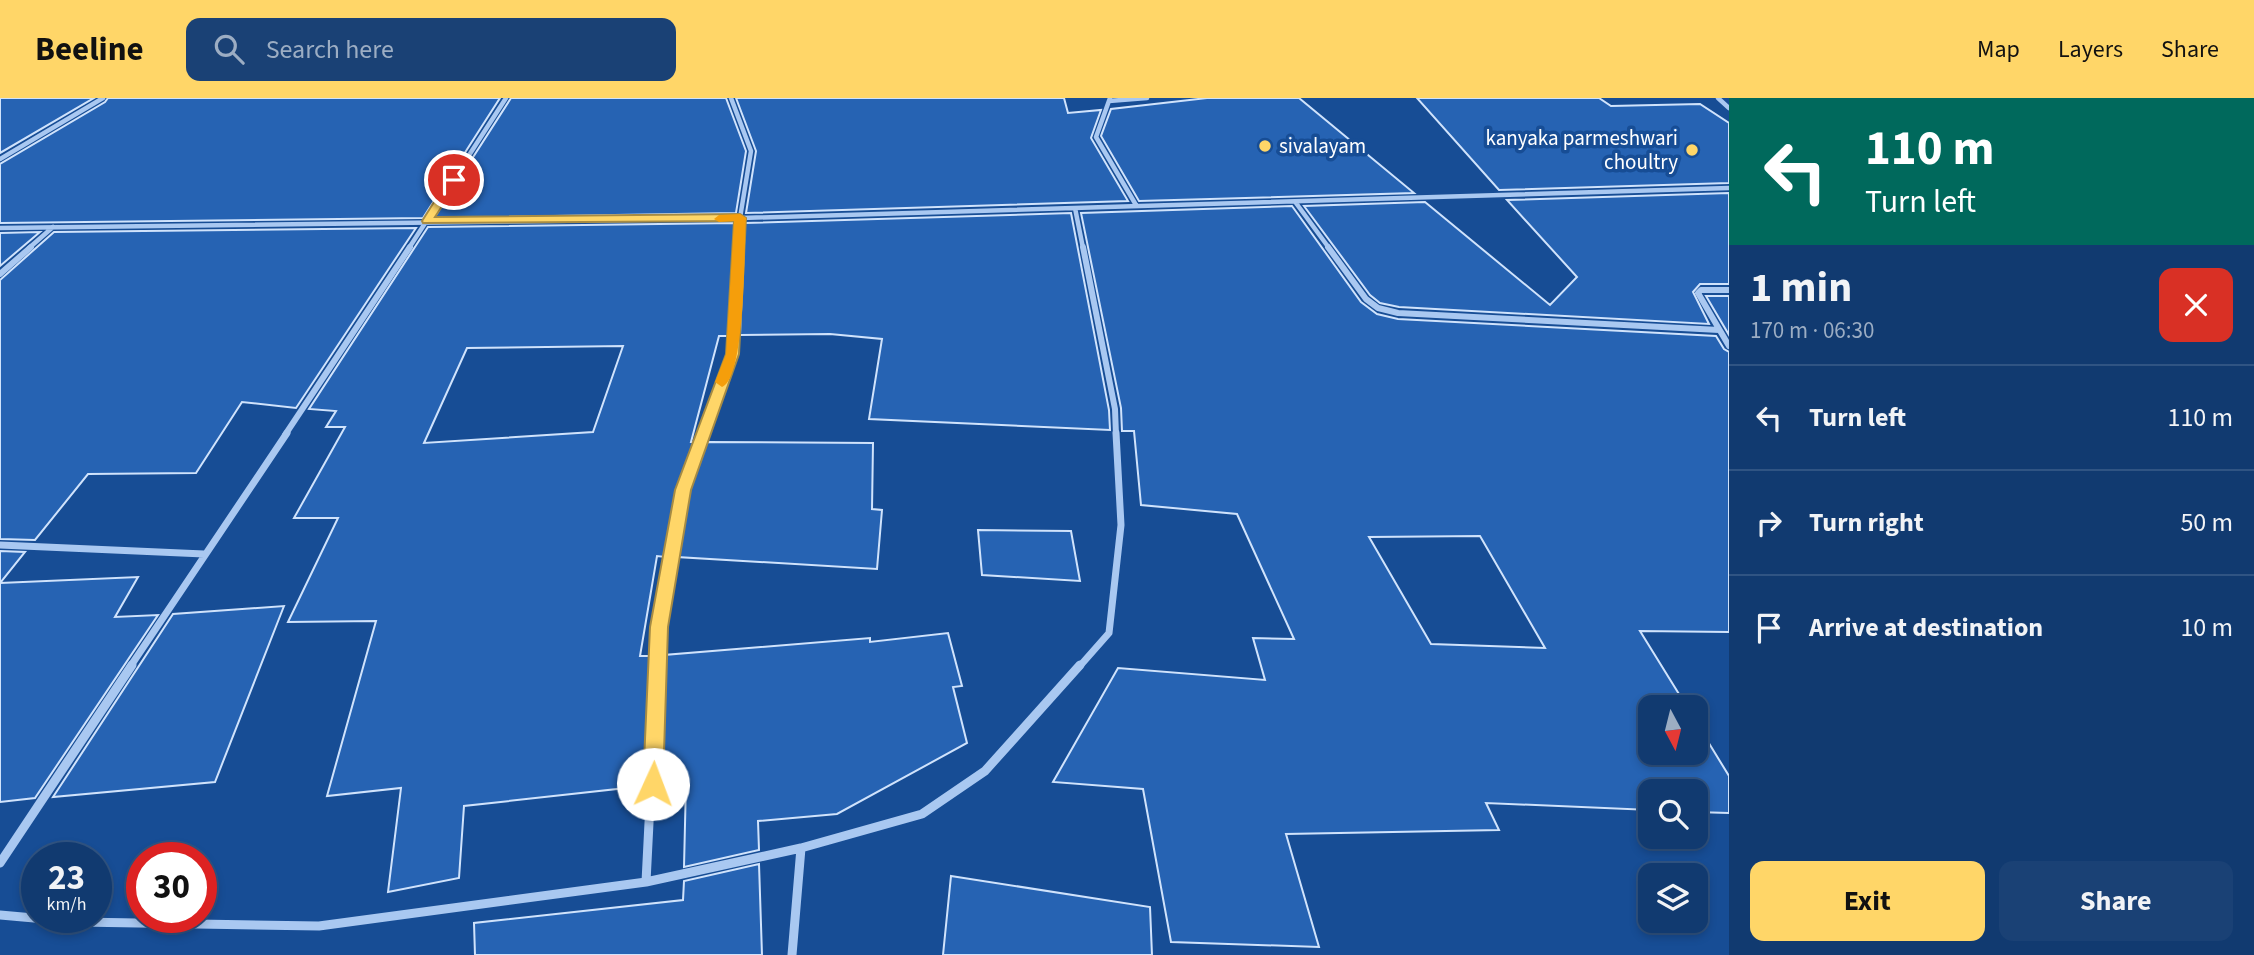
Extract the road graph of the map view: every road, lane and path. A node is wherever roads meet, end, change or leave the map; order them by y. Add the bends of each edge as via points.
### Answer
1 (103, 98) edge
2 (506, 98) edge
3 (731, 98) edge
4 (1147, 98) edge
5 (1718, 98) edge
6 (1110, 100) edge
7 (1729, 108) edge
8 (0, 159) edge
9 (1729, 188) edge
10 (1296, 203) junction
11 (1136, 205) junction
12 (1075, 208) junction
13 (740, 218) junction
14 (427, 221) junction
15 (53, 227) junction
16 (0, 228) edge
17 (0, 274) edge
18 (1729, 290) edge
19 (1719, 330) junction
20 (1729, 346) edge
21 (0, 545) edge
22 (204, 554) junction
23 (801, 848) junction
24 (0, 863) edge
25 (646, 882) junction
26 (0, 915) edge
27 (792, 955) edge

1 - 8 street
2 - 14 street
3 - 13 street via 751,151
4 - 6 street
5 - 7 street
6 - 11 street via 1096,137
9 - 10 street
10 - 11 street
10 - 19 street via 1366,299 1378,308 1398,313
11 - 12 street
12 - 13 street
12 - 23 street via 1115,409 1121,525 1109,633 985,771 922,814
13 - 14 street
13 - 25 street via 733,354 683,490 659,627
14 - 15 street
14 - 22 street
15 - 16 street
15 - 17 street
18 - 19 street via 1712,288 1698,293
19 - 20 street
21 - 22 street
22 - 24 street
23 - 25 street
23 - 27 street
25 - 26 street via 319,926 79,922

